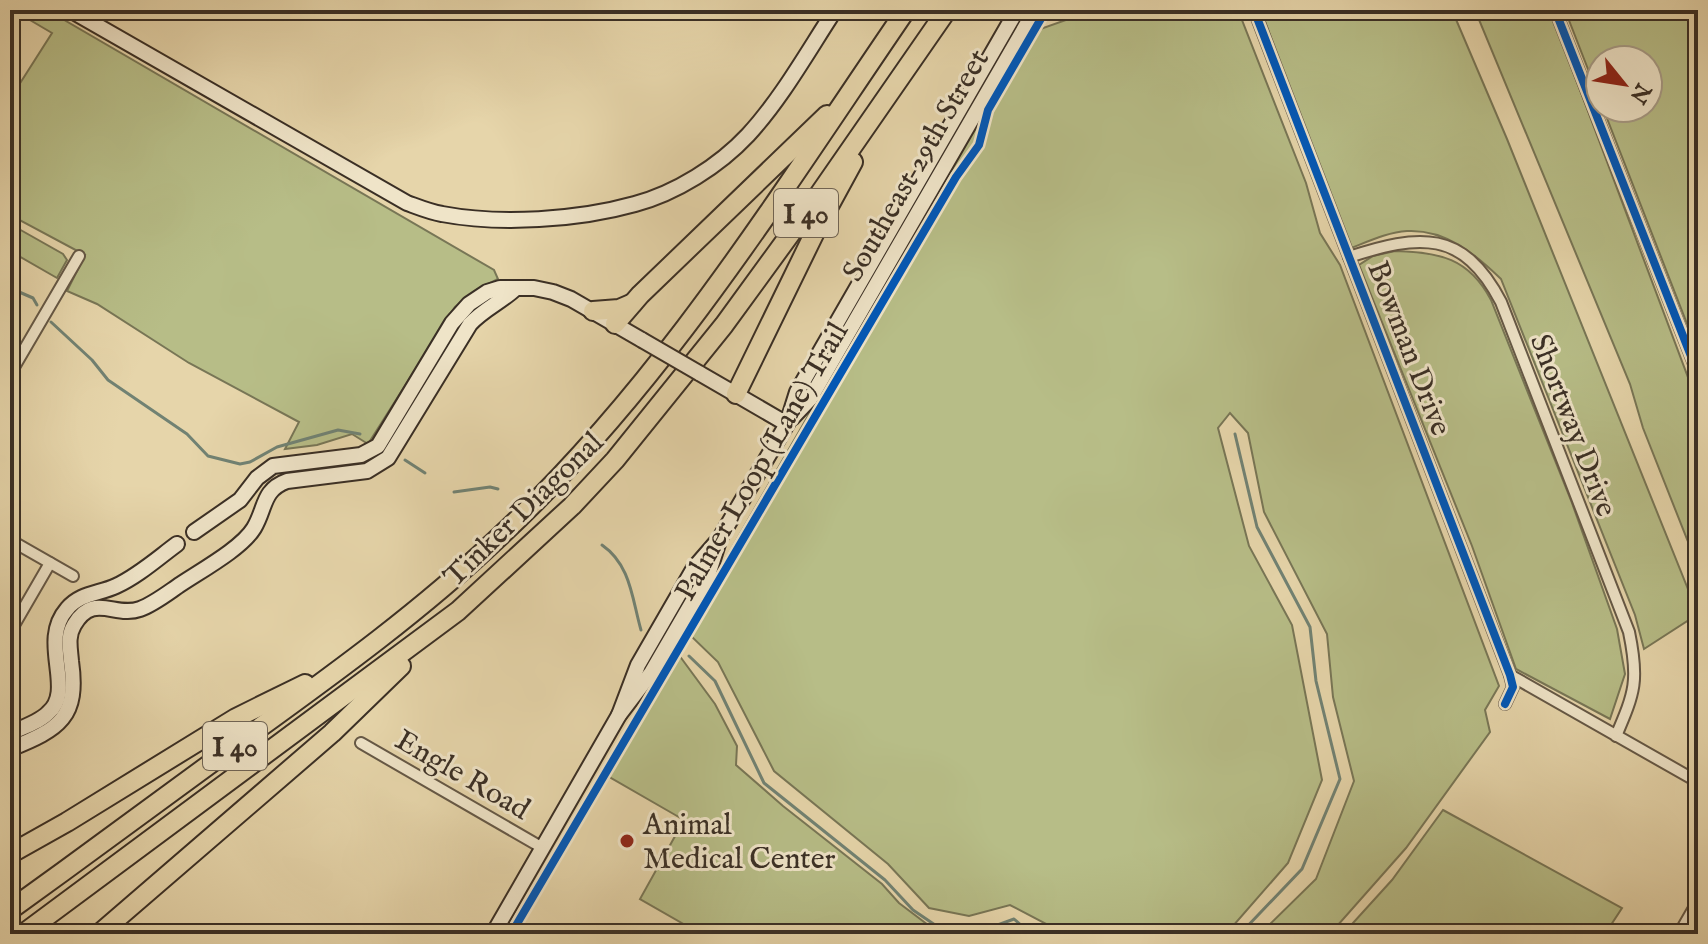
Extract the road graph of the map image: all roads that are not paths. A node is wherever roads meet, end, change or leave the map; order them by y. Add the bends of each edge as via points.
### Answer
1 (70, 10) edge
2 (835, 10) edge
3 (906, 10) edge
4 (947, 10) edge
5 (1017, 10) edge
6 (1036, 10) edge
7 (1065, 10) edge
8 (1254, 10) edge
9 (1555, 10) edge
10 (1690, 10) edge
11 (1698, 28) edge
12 (901, 75) junction
13 (849, 93) junction
14 (79, 256) dead end
15 (1349, 257) junction
16 (633, 303) junction
17 (593, 311) junction
18 (615, 324) junction
19 (1694, 349) edge
20 (10, 374) edge
21 (1698, 374) edge
22 (424, 384) junction
23 (736, 394) junction
24 (787, 424) junction
25 (194, 532) dead end
26 (10, 540) edge
27 (177, 544) dead end
28 (50, 563) junction
29 (73, 576) dead end
30 (458, 611) junction
31 (10, 632) edge
32 (347, 664) junction
33 (1510, 675) junction
34 (1505, 704) dead end
35 (10, 733) edge
36 (1616, 736) junction
37 (361, 743) dead end
38 (10, 749) edge
39 (1698, 782) edge
40 (541, 847) junction
41 (10, 854) edge
42 (1698, 901) edge
43 (10, 910) edge
44 (23, 934) edge
45 (99, 934) edge
46 (493, 934) edge
47 (1679, 934) edge

1 - 2 main road via 407,203 473,218 591,213 637,204 684,184 748,135
3 - 13 highway, Tinker Diagonal / I 40
4 - 12 highway, Tinker Diagonal / I 40
5 - 24 main road, Southeast 29th Street via 797,392
6 - 7 street
6 - 24 main road, Southeast 29th Street via 810,399
8 - 15 street, Bowman Drive
9 - 19 street
10 - 11 street
12 - 23 highway via 816,230
12 - 30 highway, Tinker Diagonal / I 40 via 773,260 649,420 572,506
13 - 16 highway
13 - 32 highway, Tinker Diagonal / I 40 via 701,308 595,439 498,539
14 - 20 street
15 - 33 street, Bowman Drive
15 - 36 street, Shortway Drive via 1420,240 1468,257 1488,278 1629,632 1635,676
16 - 17 highway
16 - 18 highway
17 - 18 main road
17 - 22 main road via 553,292 515,289 481,312
18 - 23 main road, bridge
19 - 21 street
22 - 25 main road via 370,452 273,466 240,500
22 - 38 main road via 388,458 378,466 278,484 263,501 251,532 180,585 136,611 98,607 85,612 69,640 75,686 67,714 55,727
23 - 24 main road
24 - 40 main road, Southeast 29th Street via 720,538 708,575
26 - 28 street
27 - 35 main road via 129,579 69,605 55,630 60,688 54,707
28 - 29 street
28 - 31 street
30 - 44 highway, Tinker Diagonal / I 40
30 - 45 highway via 332,733
32 - 41 highway via 236,718
32 - 43 highway, Tinker Diagonal / I 40
33 - 34 street via 1513,687
33 - 36 street
36 - 39 street
37 - 40 street, Engle Road
40 - 46 main road, Southeast 29th Street
42 - 47 street

